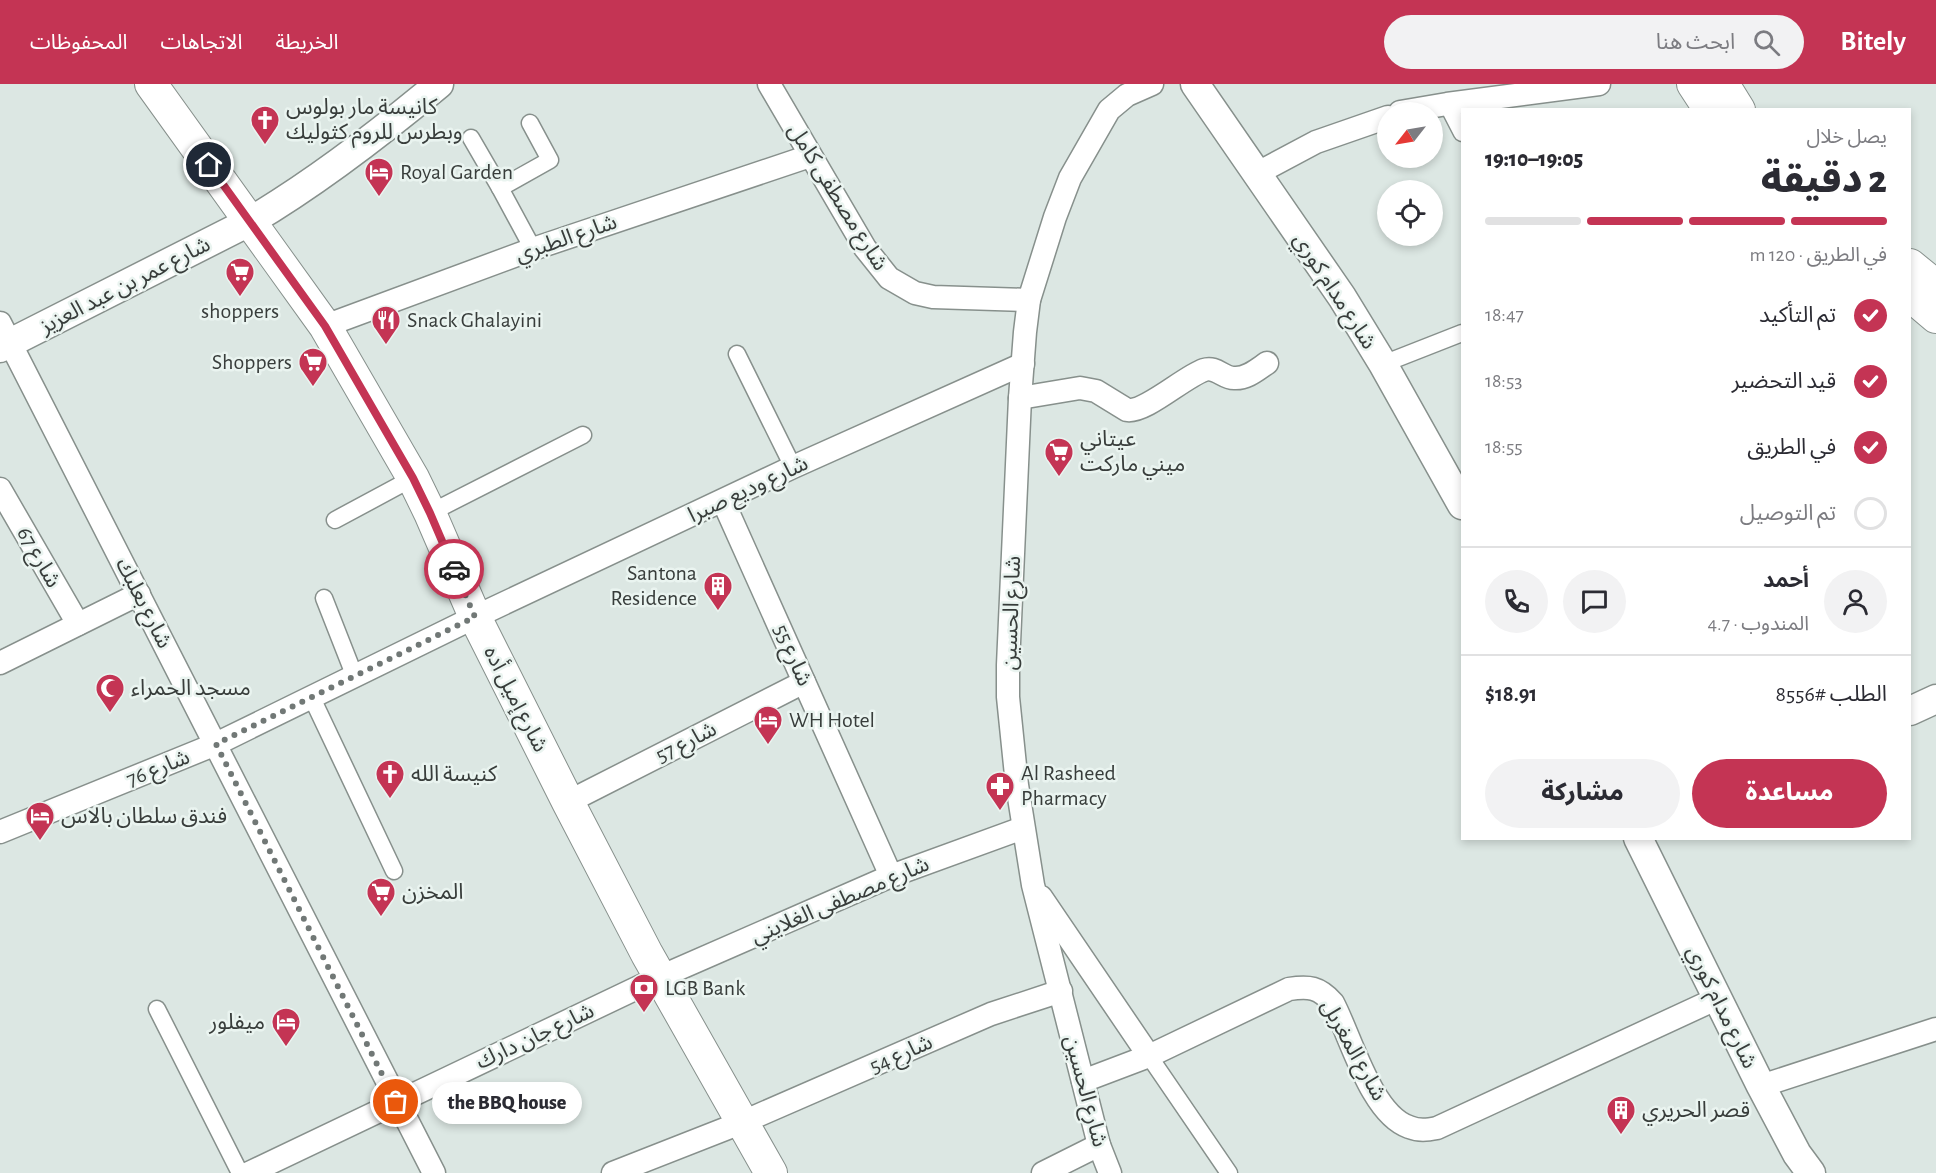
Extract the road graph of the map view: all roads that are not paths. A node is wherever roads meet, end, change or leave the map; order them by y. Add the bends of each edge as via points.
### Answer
1 (151, 84) edge
2 (439, 84) edge
3 (769, 84) edge
4 (1110, 84) edge
5 (1152, 84) edge
6 (1195, 84) edge
7 (1599, 84) edge
8 (1694, 84) edge
9 (1723, 84) edge
10 (1447, 104) junction
11 (1443, 105) edge
12 (1709, 108) edge
13 (1738, 108) edge
14 (1109, 110) junction
15 (1377, 121) edge
16 (530, 123) dead end
17 (1461, 131) edge
18 (471, 138) dead end
19 (810, 156) junction
20 (1256, 174) junction
21 (500, 188) junction
22 (249, 222) junction
23 (533, 249) junction
24 (1911, 266) edge
25 (1936, 286) edge
26 (1911, 296) edge
27 (1029, 300) junction
28 (1936, 317) edge
29 (325, 326) junction
30 (1461, 333) edge
31 (3, 338) edge
32 (736, 354) dead end
33 (1267, 363) dead end
34 (1023, 364) junction
35 (1383, 364) junction
36 (1020, 398) junction
37 (583, 435) dead end
38 (793, 467) junction
39 (413, 478) junction
40 (0, 489) edge
41 (723, 501) junction
42 (1461, 503) edge
43 (430, 513) junction
44 (335, 520) dead end
45 (139, 594) junction
46 (324, 597) dead end
47 (475, 617) junction
48 (78, 624) junction
49 (0, 663) edge
50 (355, 677) junction
51 (804, 681) junction
52 (312, 698) junction
53 (1936, 699) edge
54 (1911, 711) edge
55 (216, 744) junction
56 (568, 802) junction
57 (1023, 828) junction
58 (0, 832) edge
59 (1639, 840) edge
60 (394, 871) dead end
61 (891, 876) junction
62 (1033, 885) junction
63 (660, 977) junction
64 (1061, 991) junction
65 (1718, 998) junction
66 (157, 1009) dead end
67 (1936, 1029) edge
68 (1149, 1056) junction
69 (1083, 1081) junction
70 (1761, 1086) junction
71 (396, 1102) junction
72 (743, 1122) junction
73 (1099, 1145) junction
74 (278, 1167) edge
75 (1802, 1167) edge
76 (240, 1173) edge
77 (249, 1173) edge
78 (434, 1173) edge
79 (613, 1173) edge
80 (771, 1173) edge
81 (1043, 1173) edge
82 (1110, 1173) edge
83 (1229, 1173) edge

1 - 22 main road, شارع إميل أده
2 - 22 street, شارع عمر بن عبد العزيز via 393,123 282,203
3 - 19 street, شارع مصطفى كامل
4 - 14 street
5 - 14 street, شارع الحسين via 1127,95
6 - 20 street, شارع مدام كوري
7 - 10 street
8 - 12 main road
9 - 13 main road
10 - 11 street
10 - 17 street
14 - 27 street, شارع الحسين via 1070,178
15 - 20 street via 1316,142
16 - 21 street via 550,160
18 - 21 street
19 - 23 street, شارع الطبري
19 - 27 street, شارع مصطفى كامل via 865,248 880,269 900,286 933,297
20 - 35 street, شارع مدام كوري via 1342,297
21 - 23 street
22 - 29 main road, شارع إميل أده
22 - 31 street, شارع عمر بن عبد العزيز
23 - 29 street, شارع الطبري
24 - 25 main road
26 - 28 main road
27 - 34 street, شارع الحسين
29 - 39 main road, شارع إميل أده
30 - 35 street
31 - 45 street, شارع بعلبك
32 - 38 street
33 - 36 street via 1235,378 1205,370 1133,411 1089,389
34 - 36 street, شارع الحسين
34 - 38 street, شارع وديع صبرا
35 - 42 street, شارع مدام كوري
36 - 57 street, شارع الحسين via 1008,697
37 - 43 street
38 - 41 street, شارع وديع صبرا
39 - 43 main road, شارع إميل أده
39 - 44 street
40 - 48 street, شارع 67
41 - 47 street, شارع وديع صبرا
41 - 51 street, شارع 55
43 - 47 main road, شارع إميل أده
45 - 48 street
45 - 55 street, شارع بعلبك
46 - 50 street
47 - 50 street, شارع 76
47 - 56 main road, شارع إميل أده
48 - 49 street
50 - 52 street, شارع 76
51 - 56 street, شارع 57
51 - 61 street, شارع 55
52 - 55 street, شارع 76
52 - 60 street
53 - 54 street
55 - 58 street, شارع 76
55 - 71 street, شارع بعلبك
56 - 63 main road, شارع إميل أده
57 - 61 street, شارع مصطفى الغلايني
57 - 62 street, شارع الحسين
59 - 65 street, شارع مدام كوري
61 - 63 street, شارع مصطفى الغلايني
62 - 64 street, شارع الحسين
62 - 68 street
63 - 71 street, شارع جان دارك
63 - 72 main road, شارع إميل أده
64 - 69 street, شارع الحسين
64 - 72 street, شارع 54 via 991,1014
65 - 68 street, شارع المغربل via 1454,1121 1420,1130 1392,1117 1382,1104 1333,1003 1316,989 1289,989
65 - 70 street, شارع مدام كوري
66 - 76 street
67 - 70 street
68 - 69 street, شارع المغربل
68 - 83 street
69 - 73 street, شارع الحسين
70 - 75 street, شارع مدام كوري
71 - 74 street, شارع جان دارك
71 - 78 street, شارع بعلبك
72 - 79 street, شارع 54
72 - 80 main road, شارع إميل أده
73 - 81 street
73 - 82 street, شارع الحسين
74 - 77 street, شارع جان دارك

